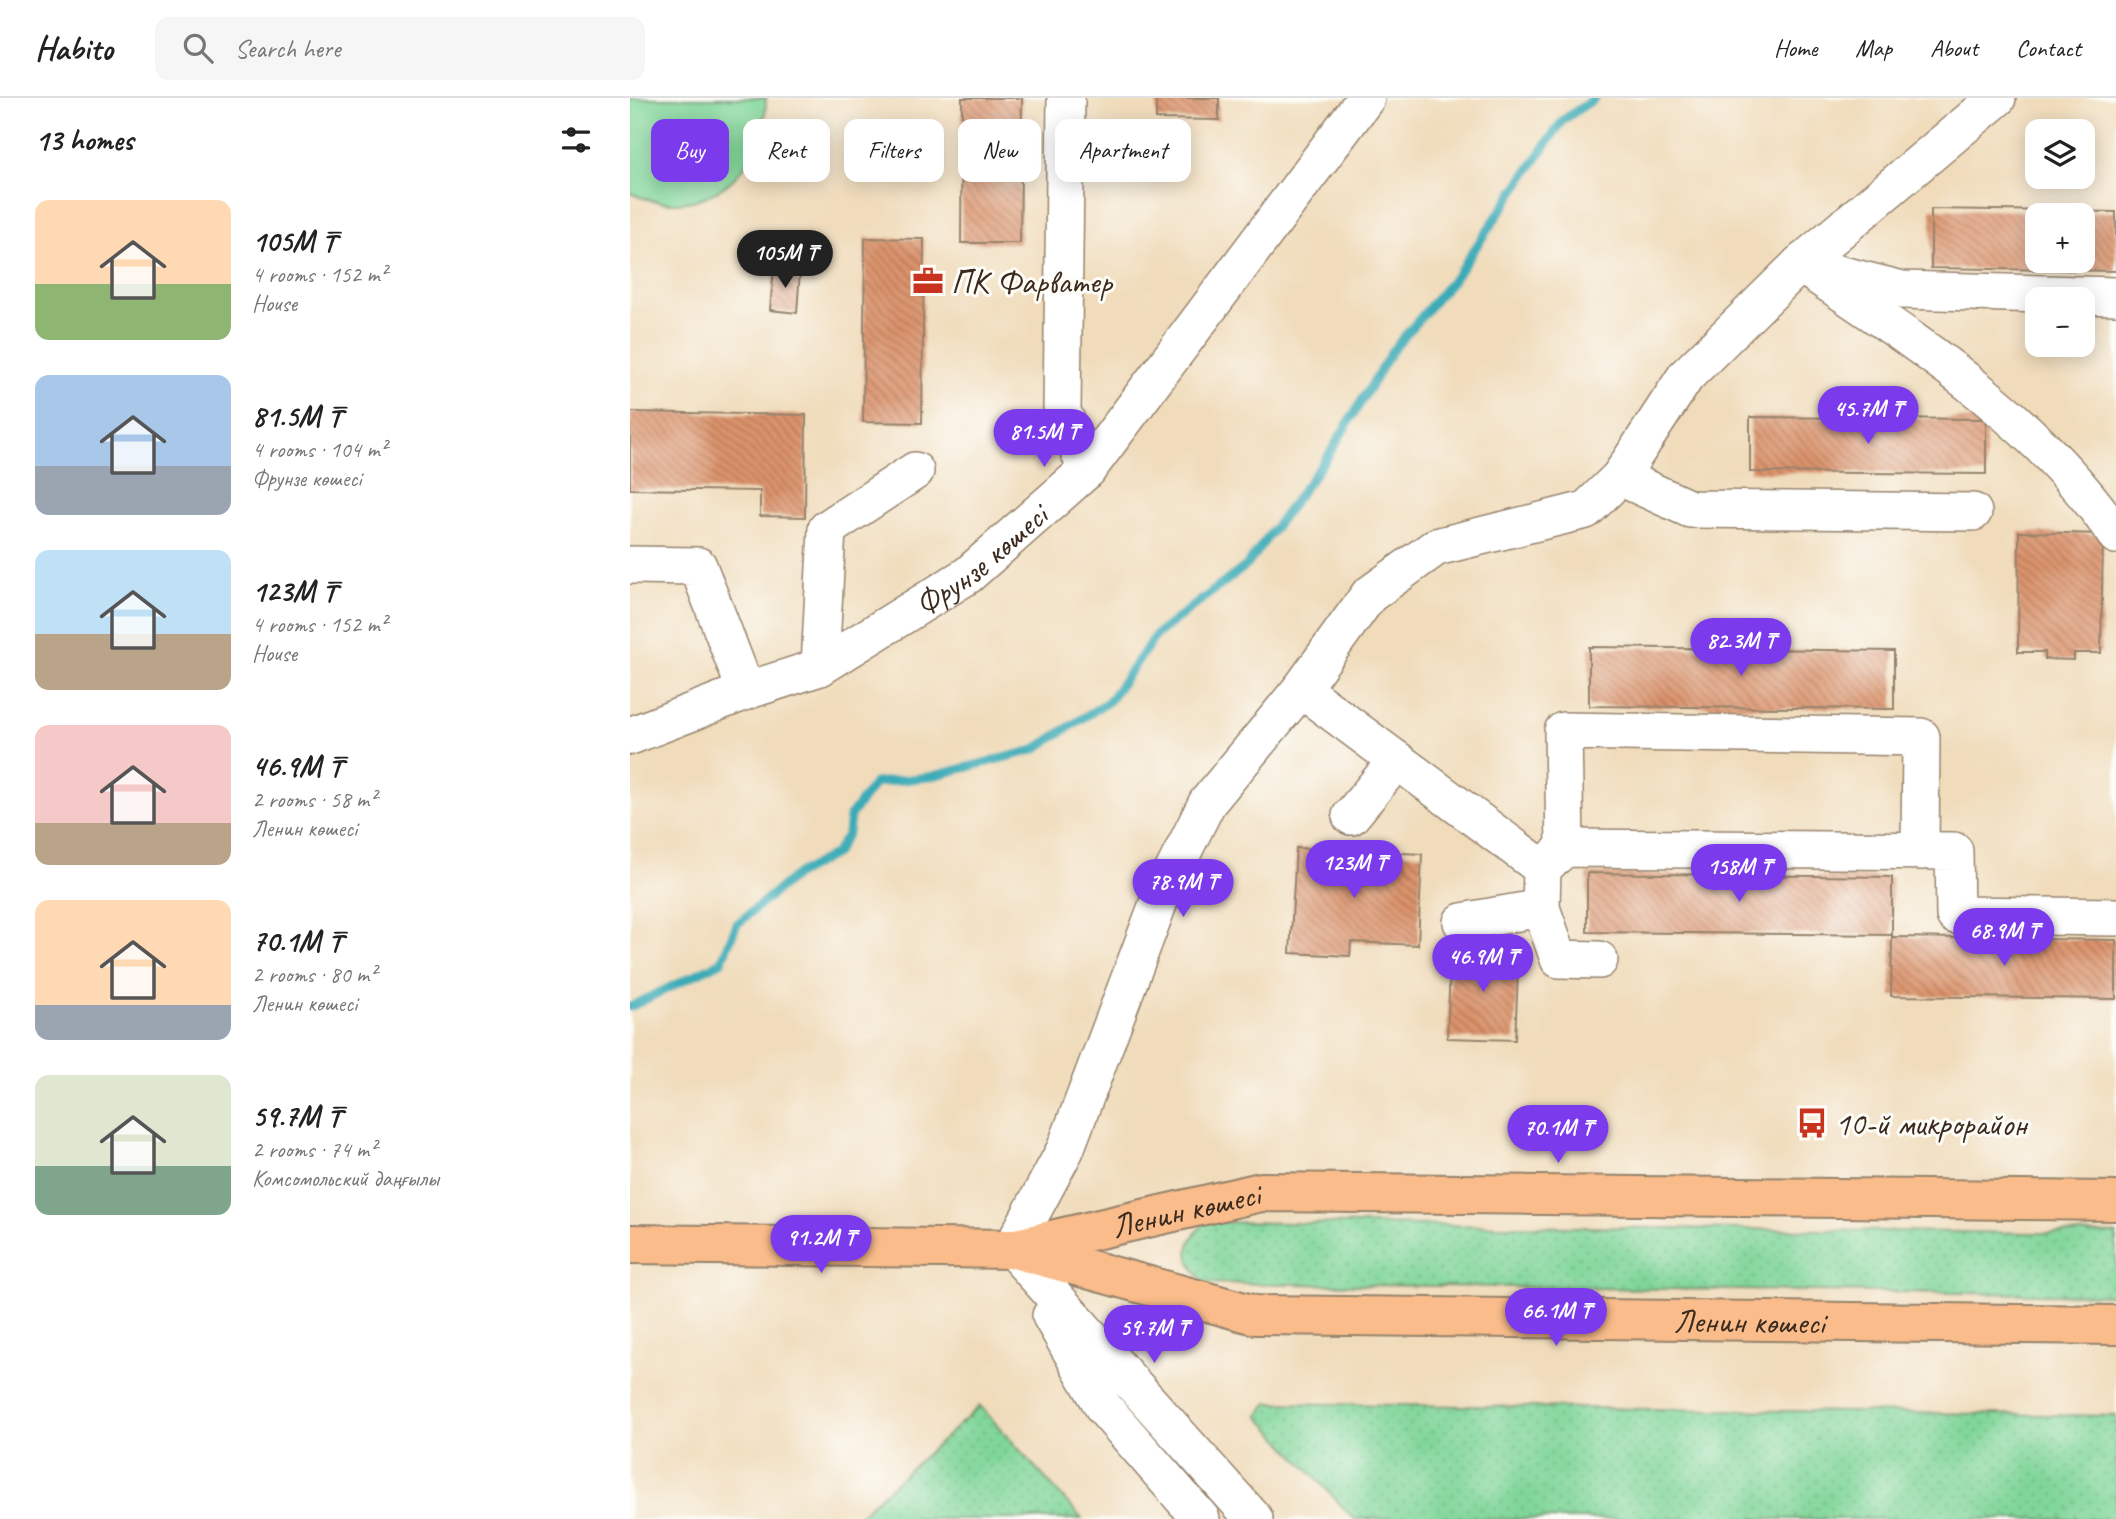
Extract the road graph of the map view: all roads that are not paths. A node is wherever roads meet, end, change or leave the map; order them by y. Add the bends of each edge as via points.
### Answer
1 (1066, 98) edge
2 (1366, 98) edge
3 (1997, 98) edge
4 (1800, 264) junction
5 (2116, 296) edge
6 (1087, 470) junction
7 (915, 471) dead end
8 (1620, 477) junction
9 (1973, 512) dead end
10 (2116, 535) edge
11 (630, 565) edge
12 (820, 667) junction
13 (1301, 689) junction
14 (746, 691) junction
15 (630, 736) edge
16 (1397, 760) junction
17 (1351, 816) dead end
18 (1920, 851) junction
19 (1553, 858) junction
20 (1541, 908) junction
21 (2116, 917) edge
22 (1462, 922) dead end
23 (1599, 960) dead end
24 (2116, 1201) edge
25 (630, 1244) edge
26 (1012, 1249) junction
27 (2116, 1325) edge
28 (1201, 1519) edge
29 (1254, 1519) edge

1 - 6 street via 1062,411
2 - 6 street, Фрунзе көшесі
3 - 4 street
4 - 5 street via 1902,290
4 - 8 street via 1686,376
4 - 10 street via 1936,356 2005,412 2094,502
6 - 12 street, Фрунзе көшесі via 968,575
7 - 12 street via 827,529
8 - 9 street via 1690,509
8 - 13 street via 1586,510 1436,547 1369,595
11 - 14 street via 698,566
12 - 14 street, Фрунзе көшесі
13 - 16 street
13 - 26 street via 1207,803 1161,896 1065,1150
14 - 15 street, Фрунзе көшесі
16 - 17 street
16 - 19 street
18 - 19 street
18 - 19 street via 1921,737 1563,731
18 - 21 street via 1954,851 1955,915
19 - 20 street
20 - 22 street
20 - 23 street via 1559,959
24 - 26 main road, Ленин көшесі via 1262,1192
25 - 26 main road, Ленин көшесі
26 - 27 main road, Ленин көшесі via 1255,1315
26 - 28 street via 1104,1408
26 - 29 street

